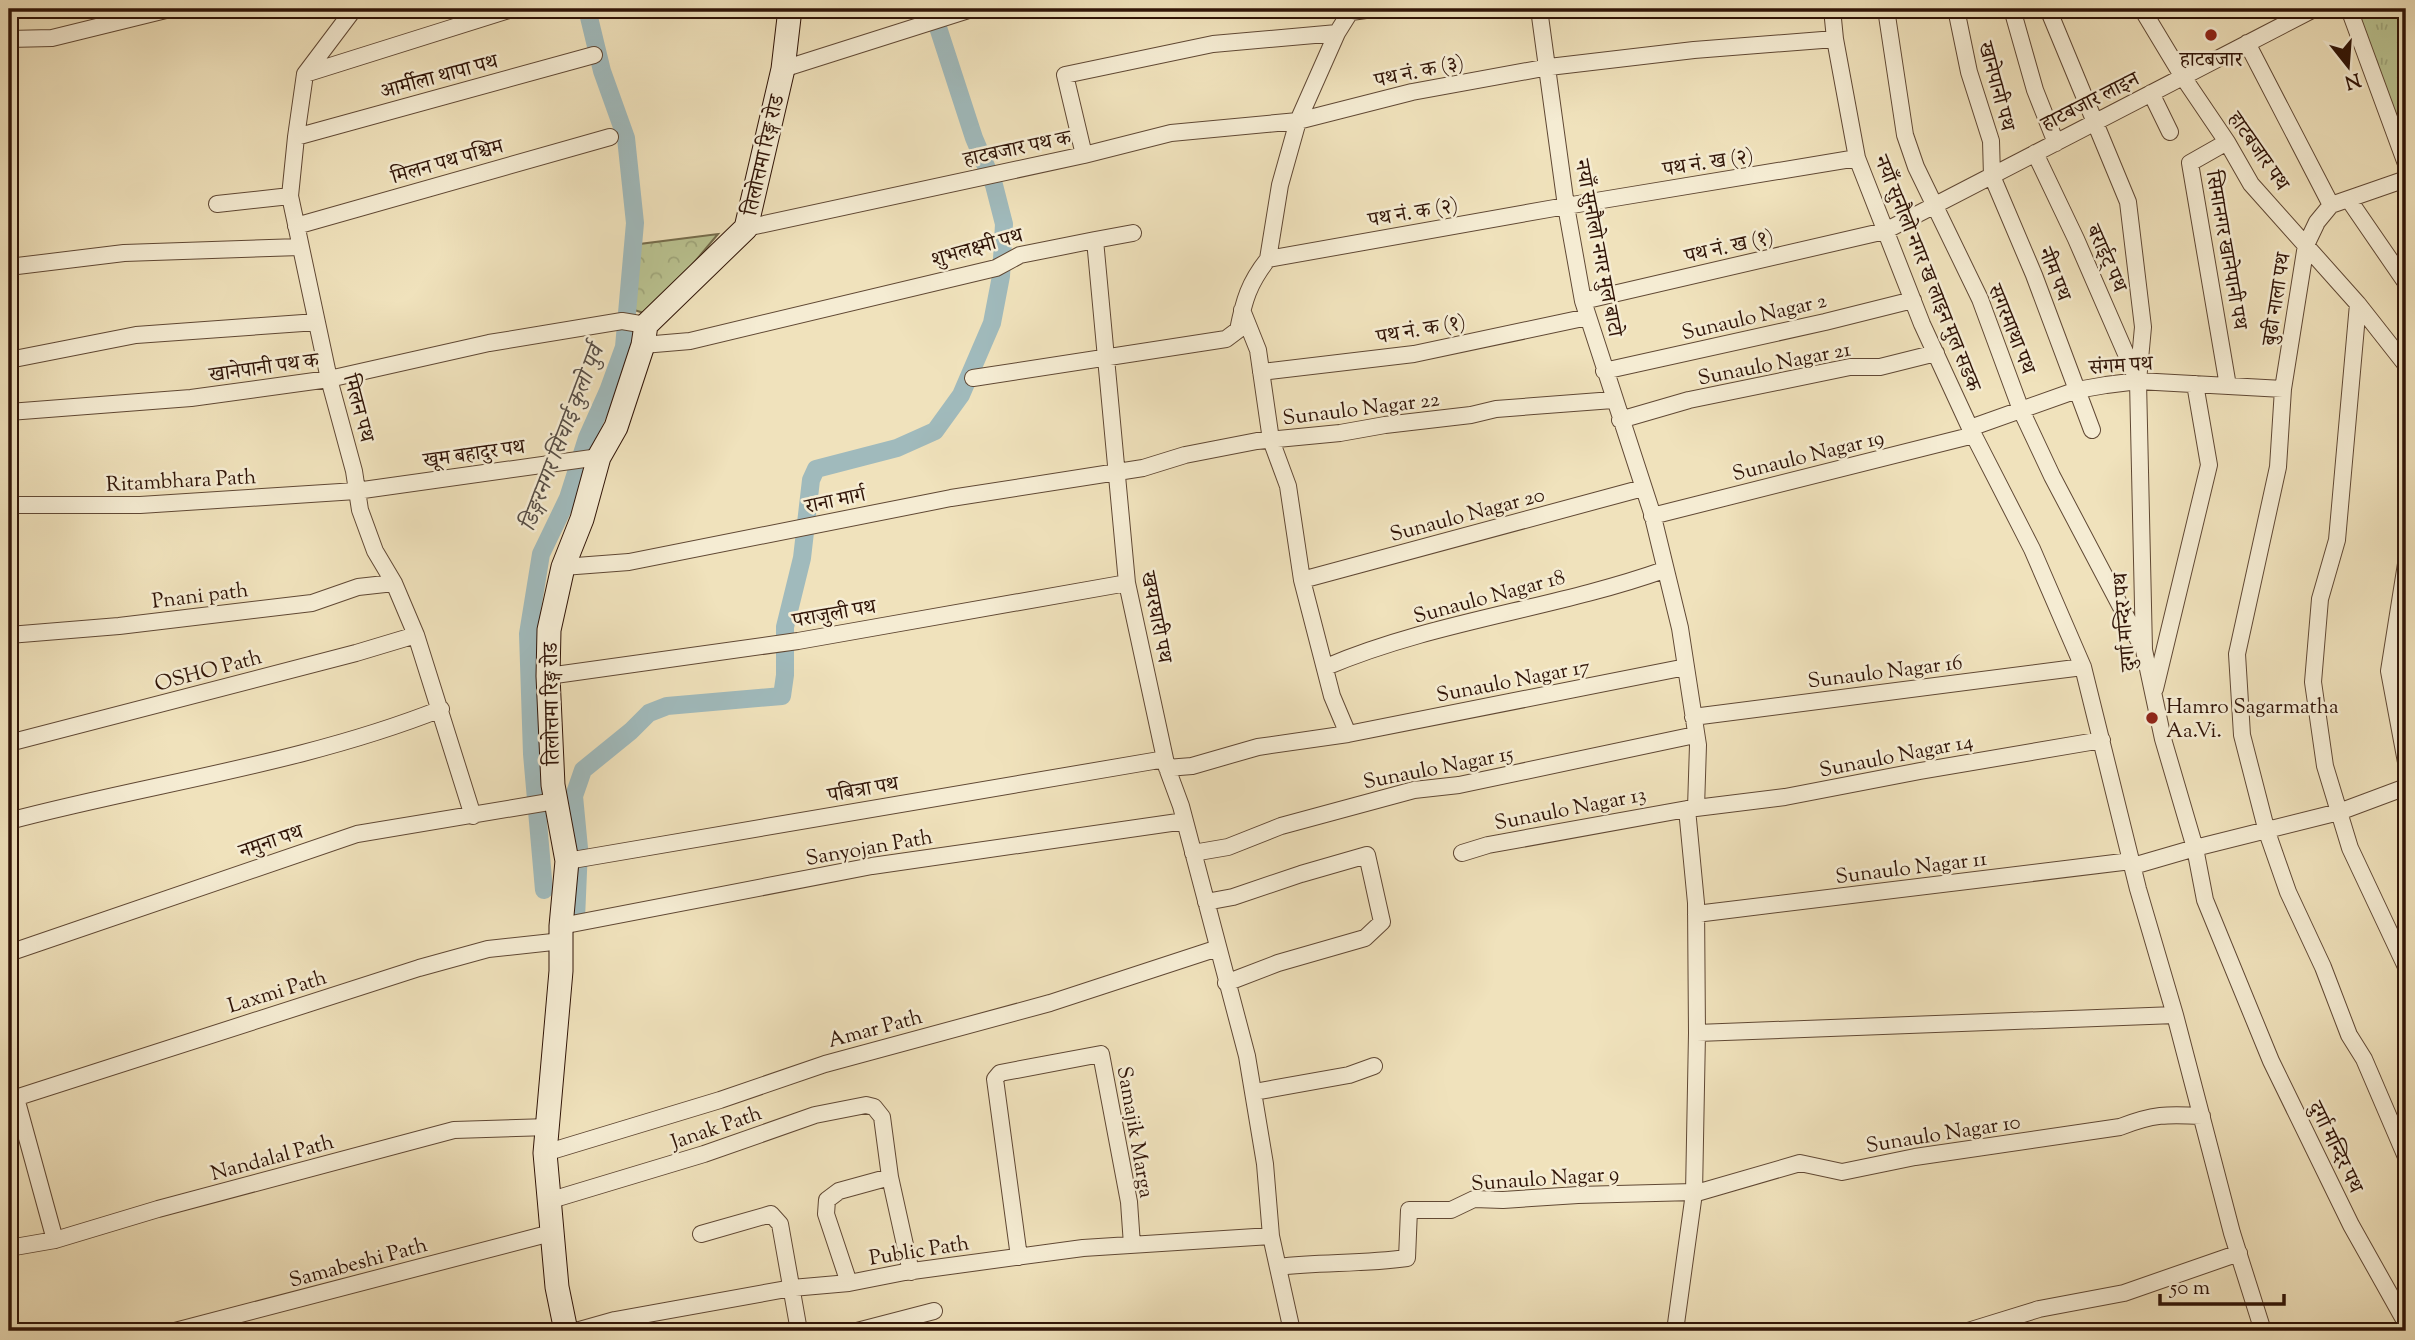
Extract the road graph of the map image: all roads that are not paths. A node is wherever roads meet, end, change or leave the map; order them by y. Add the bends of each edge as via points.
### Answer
1 (170, 9) edge
2 (354, 9) edge
3 (512, 9) edge
4 (790, 9) edge
5 (972, 9) edge
6 (1373, 9) edge
7 (1539, 9) edge
8 (1832, 9) edge
9 (1886, 9) edge
10 (1956, 9) edge
11 (2012, 9) edge
12 (2048, 9) edge
13 (2142, 9) edge
14 (2314, 9) edge
15 (2349, 9) edge
16 (1351, 10) edge
17 (1337, 33) junction
18 (1835, 38) junction
19 (9, 39) edge
20 (2247, 43) junction
21 (594, 55) dead end
22 (1549, 67) junction
23 (783, 69) junction
24 (305, 74) junction
25 (2183, 77) junction
26 (2151, 93) junction
27 (1298, 121) junction
28 (2094, 123) junction
29 (2170, 132) dead end
30 (296, 137) junction
31 (610, 137) dead end
32 (2227, 142) junction
33 (2056, 143) junction
34 (2035, 153) junction
35 (1084, 155) junction
36 (1857, 158) junction
37 (2406, 164) edge
38 (1992, 176) junction
39 (2406, 179) edge
40 (290, 196) junction
41 (2349, 200) junction
42 (217, 204) dead end
43 (2331, 205) junction
44 (1566, 206) junction
45 (1934, 206) junction
46 (296, 226) junction
47 (746, 228) junction
48 (1885, 231) junction
49 (1133, 233) dead end
50 (1095, 240) junction
51 (2306, 245) junction
52 (300, 247) junction
53 (1269, 259) junction
54 (9, 267) edge
55 (2406, 283) edge
56 (1913, 300) junction
57 (2358, 304) junction
58 (1586, 309) junction
59 (1242, 310) junction
60 (317, 322) junction
61 (644, 335) junction
62 (1936, 353) junction
63 (1107, 357) junction
64 (9, 360) edge
65 (2406, 365) edge
66 (1604, 371) junction
67 (1261, 372) junction
68 (973, 378) dead end
69 (329, 379) junction
70 (2138, 382) junction
71 (2195, 384) junction
72 (2228, 386) junction
73 (2283, 389) junction
74 (2077, 390) junction
75 (1614, 400) junction
76 (2021, 410) junction
77 (9, 412) edge
78 (1620, 420) junction
79 (2092, 430) dead end
80 (1972, 432) junction
81 (1271, 440) junction
82 (598, 458) junction
83 (1116, 473) junction
84 (1643, 488) junction
85 (356, 491) junction
86 (9, 505) edge
87 (1652, 516) junction
88 (2406, 564) edge
89 (563, 567) junction
90 (1664, 570) junction
91 (1303, 580) junction
92 (394, 583) junction
93 (1127, 583) junction
94 (9, 635) edge
95 (416, 635) junction
96 (2144, 650) junction
97 (1326, 667) junction
98 (1686, 667) junction
99 (2083, 667) junction
100 (548, 676) junction
101 (2154, 695) junction
102 (441, 709) junction
103 (1693, 717) junction
104 (1348, 734) junction
105 (1695, 735) junction
106 (2102, 740) junction
107 (9, 743) edge
108 (2406, 762) edge
109 (1166, 763) junction
110 (2406, 788) edge
111 (554, 801) junction
112 (1692, 809) junction
113 (2339, 812) junction
114 (474, 816) junction
115 (9, 821) edge
116 (1185, 821) junction
117 (2267, 832) junction
118 (2194, 848) junction
119 (1193, 853) junction
120 (1462, 853) dead end
121 (568, 861) junction
122 (2132, 864) junction
123 (1206, 902) junction
124 (1696, 914) junction
125 (562, 933) junction
126 (1218, 948) junction
127 (9, 953) edge
128 (2406, 967) edge
129 (1226, 983) junction
130 (2175, 1014) junction
131 (1697, 1033) junction
132 (1374, 1066) dead end
133 (1254, 1092) junction
134 (12, 1099) edge
135 (2202, 1116) junction
136 (549, 1127) junction
137 (545, 1153) junction
138 (2406, 1157) edge
139 (890, 1177) junction
140 (1694, 1193) junction
141 (548, 1201) junction
142 (551, 1233) junction
143 (701, 1234) dead end
144 (1271, 1236) junction
145 (55, 1240) junction
146 (1132, 1245) junction
147 (9, 1248) edge
148 (2239, 1253) junction
149 (1019, 1257) junction
150 (1278, 1267) junction
151 (911, 1272) junction
152 (849, 1283) junction
153 (792, 1288) junction
154 (934, 1311) dead end
155 (2406, 1323) edge
156 (175, 1331) edge
157 (566, 1331) edge
158 (576, 1331) edge
159 (799, 1331) edge
160 (857, 1331) edge
161 (1292, 1331) edge
162 (1675, 1331) edge
163 (1968, 1331) edge
164 (2263, 1331) edge

1 - 19 street via 52,38
2 - 24 street, मिलन पथ
3 - 24 street
4 - 23 street, तिलोत्तमा रिङ्ग रोड
5 - 23 street
6 - 16 street
7 - 22 street, नयाँ सुनौलो नगर मुल बाटो
8 - 18 street, नयाँ सुनौलो नगर ख लाइन मुल सडक
9 - 45 street, सगरमाथा पथ via 1905,135
10 - 38 street, खानेपानी पथ via 1969,72 1992,141
11 - 33 street
12 - 28 street, दुर्गा मन्दिर पथ
13 - 25 street, हाटबजार पथ
14 - 20 street, हाटबजार लाइन
15 - 37 street
16 - 17 street
17 - 27 street
17 - 35 street via 1213,44 1065,75
18 - 22 street, पथ नं. क (३)
18 - 36 street, नयाँ सुनौलो नगर ख लाइन मुल सडक
20 - 25 street, हाटबजार लाइन
20 - 43 street
21 - 30 street, आर्मीला थापा पथ
22 - 27 street, पथ नं. क (३) via 1412,92
22 - 44 street, नयाँ सुनौलो नगर मुल बाटो
23 - 47 street, तिलोत्तमा रिङ्ग रोड
24 - 30 street, मिलन पथ
25 - 26 street, हाटबजार लाइन
25 - 32 street, हाटबजार पथ
26 - 28 street, हाटबजार लाइन
26 - 29 street
27 - 35 street, हाटबजार पथ क via 1171,133
27 - 53 street via 1280,185
28 - 33 street, हाटबजार लाइन
28 - 70 street, दुर्गा मन्दिर पथ via 2128,202 2143,327
30 - 40 street, मिलन पथ
31 - 46 street, मिलन पथ पश्चिम
32 - 51 street, हाटबजार पथ via 2251,184
32 - 72 street, सिमानगर खानेपानी पथ via 2190,163
33 - 34 street, हाटबजार लाइन
34 - 38 street, हाटबजार लाइन
34 - 70 street, बराईट् पथ
35 - 47 street, हाटबजार पथ क
36 - 44 street, पथ नं. ख (२)
36 - 48 street, नयाँ सुनौलो नगर ख लाइन मुल सडक
38 - 45 street, हाटबजार लाइन
38 - 74 street, नीम पथ
39 - 41 street
40 - 42 street
40 - 46 street, मिलन पथ
41 - 43 street
41 - 55 street
43 - 51 street
44 - 53 street, पथ नं. क (२)
44 - 58 street, नयाँ सुनौलो नगर मुल बाटो
45 - 48 street, हाटबजार लाइन
45 - 76 street, सगरमाथा पथ via 1980,299
46 - 52 street, मिलन पथ
47 - 61 street, तिलोत्तमा रिङ्ग रोड
48 - 56 street, नयाँ सुनौलो नगर ख लाइन मुल सडक
48 - 58 street, पथ नं. ख (१)
49 - 50 street, शुभलक्ष्मी पथ
50 - 61 street, शुभलक्ष्मी पथ via 1020,255 1001,265 690,341
50 - 63 street
51 - 57 street, बुढी नाला पथ
51 - 73 street, बुढी नाला पथ
52 - 54 street via 124,253
52 - 60 street, मिलन पथ
53 - 59 street via 1246,292
56 - 62 street, नयाँ सुनौलो नगर ख लाइन मुल सडक
56 - 66 street, Sunaulo Nagar 2
57 - 65 street, बुढी नाला पथ
57 - 113 street via 2337,540 2320,599 2313,682 2325,766
58 - 66 street, नयाँ सुनौलो नगर मुल बाटो
58 - 67 street, पथ नं. क (१) via 1414,354
59 - 63 street via 1238,330 1226,338
59 - 67 street via 1258,350
60 - 64 street via 136,335
60 - 69 street, मिलन पथ
61 - 69 street, खानेपानी पथ क via 622,321 489,343
61 - 82 street, तिलोत्तमा रिङ्ग रोड via 616,427
62 - 78 street, Sunaulo Nagar 21 via 1689,400
62 - 80 street, नयाँ सुनौलो नगर ख लाइन मुल सडक
63 - 68 street
63 - 83 street
66 - 75 street, नयाँ सुनौलो नगर मुल बाटो
67 - 81 street
69 - 77 street, खानेपानी पथ क via 191,398
69 - 85 street, मिलन पथ
70 - 71 street, संगम पथ
70 - 74 street, संगम पथ
70 - 96 street, दुर्गा मन्दिर पथ
71 - 72 street, संगम पथ
71 - 101 street via 2209,465
72 - 73 street, संगम पथ
73 - 117 street, बुढी नाला पथ via 2278,467 2237,654 2242,735
74 - 76 street, संगम पथ
74 - 79 street, नीम पथ
75 - 78 street, नयाँ सुनौलो नगर मुल बाटो
75 - 81 street, Sunaulo Nagar 22 via 1496,409
76 - 80 street, संगम पथ
76 - 96 street, सगरमाथा पथ
78 - 84 street, नयाँ सुनौलो नगर मुल बाटो
80 - 87 street, Sunaulo Nagar 19
80 - 99 street, नयाँ सुनौलो नगर ख लाइन मुल सडक via 2032,549
81 - 83 street, Sunaulo Nagar 22
81 - 91 street via 1288,486
82 - 85 street, खूम बहादुर पथ
82 - 89 street, तिलोत्तमा रिङ्ग रोड
83 - 89 street, राना मार्ग via 951,498 629,562
83 - 93 street, खयरघारी पथ
84 - 87 street, नयाँ सुनौलो नगर मुल बाटो
84 - 91 street, Sunaulo Nagar 20
85 - 86 street, Ritambhara Path via 140,505
85 - 92 street, मिलन पथ via 375,551
87 - 90 street, नयाँ सुनौलो नगर मुल बाटो
88 - 108 street via 2389,671
89 - 100 street, तिलोत्तमा रिङ्ग रोड via 549,630
90 - 97 street, Sunaulo Nagar 18 via 1374,649
90 - 98 street, नयाँ सुनौलो नगर मुल बाटो
91 - 97 street
92 - 94 street, Pnani path via 358,587 313,603
92 - 95 street, मिलन पथ
93 - 100 street, पराजुली पथ via 798,641
93 - 109 street, खयरघारी पथ
95 - 102 street, मिलन पथ
95 - 107 street, OSHO Path
96 - 101 street, दुर्गा मन्दिर पथ
97 - 104 street
98 - 103 street, नयाँ सुनौलो नगर मुल बाटो
98 - 104 street, Sunaulo Nagar 17
99 - 103 street, Sunaulo Nagar 16
99 - 106 street, नयाँ सुनौलो नगर ख लाइन मुल सडक
100 - 111 street, तिलोत्तमा रिङ्ग रोड
101 - 118 street, दुर्गा मन्दिर पथ
102 - 114 street, मिलन पथ
102 - 115 street via 391,729 257,765
103 - 105 street, नयाँ सुनौलो नगर मुल बाटो
104 - 109 street, Sunaulo Nagar 17 via 1258,747 1192,766
105 - 112 street, नयाँ सुनौलो नगर मुल बाटो
105 - 119 street, Sunaulo Nagar 15 via 1459,785 1415,790 1282,826 1228,847
106 - 112 street, Sunaulo Nagar 14 via 1785,797
106 - 122 street, नयाँ सुनौलो नगर ख लाइन मुल सडक
109 - 116 street, खयरघारी पथ
109 - 121 street, पबित्रा पथ
110 - 113 street, Sunaulo Nagar 11
111 - 114 street, नमुना पथ
111 - 121 street, तिलोत्तमा रिङ्ग रोड
112 - 120 street, Sunaulo Nagar 13
112 - 124 street, नयाँ सुनौलो नगर मुल बाटो
113 - 117 street, Sunaulo Nagar 11
113 - 128 street via 2350,848
114 - 127 street, नमुना पथ via 357,834
116 - 119 street, खयरघारी पथ
116 - 125 street, Sanyojan Path via 872,866
117 - 118 street, Sunaulo Nagar 11
117 - 138 street, बुढी नाला पथ via 2349,1035
118 - 122 street, Sunaulo Nagar 11
118 - 155 street, दुर्गा मन्दिर पथ via 2205,900 2271,1061 2351,1225
119 - 123 street, खयरघारी पथ
121 - 125 street, तिलोत्तमा रिङ्ग रोड
122 - 124 street, Sunaulo Nagar 11
122 - 130 street, नयाँ सुनौलो नगर ख लाइन मुल सडक
123 - 126 street, खयरघारी पथ
123 - 129 street via 1367,855 1382,922 1364,938
124 - 131 street, नयाँ सुनौलो नगर मुल बाटो
125 - 134 street, Laxmi Path via 418,968
125 - 136 street, तिलोत्तमा रिङ्ग रोड
126 - 129 street, खयरघारी पथ
126 - 137 street, Amar Path via 1050,1003 825,1064
129 - 133 street, खयरघारी पथ
130 - 131 street
130 - 135 street, नयाँ सुनौलो नगर ख लाइन मुल सडक
131 - 140 street, नयाँ सुनौलो नगर मुल बाटो
132 - 133 street
133 - 144 street, खयरघारी पथ
134 - 145 street
135 - 140 street, Sunaulo Nagar 10 via 2148,1116 2120,1126 1842,1172 1800,1163
135 - 148 street, नयाँ सुनौलो नगर ख लाइन मुल सडक
136 - 137 street, तिलोत्तमा रिङ्ग रोड
136 - 145 street, Nandalal Path via 454,1130
137 - 141 street, तिलोत्तमा रिङ्ग रोड
139 - 141 street, Janak Path via 882,1117 866,1105 815,1115
139 - 151 street
139 - 152 street via 839,1191 827,1200 826,1214
140 - 150 street, Sunaulo Nagar 9 via 1474,1199 1451,1210 1409,1210 1407,1258
140 - 162 street, नयाँ सुनौलो नगर मुल बाटो
141 - 142 street, तिलोत्तमा रिङ्ग रोड
142 - 156 street, Samabeshi Path
142 - 157 street, तिलोत्तमा रिङ्ग रोड
143 - 153 street via 771,1214 780,1224
144 - 146 street, Public Path
144 - 150 street, खयरघारी पथ
145 - 147 street, Nandalal Path
146 - 149 street, Public Path
146 - 149 street, Samajik Marga via 1129,1202 1101,1054 1000,1073 995,1079
148 - 163 street via 2124,1293 2039,1309
148 - 164 street, नयाँ सुनौलो नगर ख लाइन मुल सडक
149 - 151 street, Public Path
150 - 161 street, खयरघारी पथ
151 - 152 street, Public Path
152 - 153 street, Public Path
153 - 158 street, Public Path
153 - 159 street
154 - 160 street

